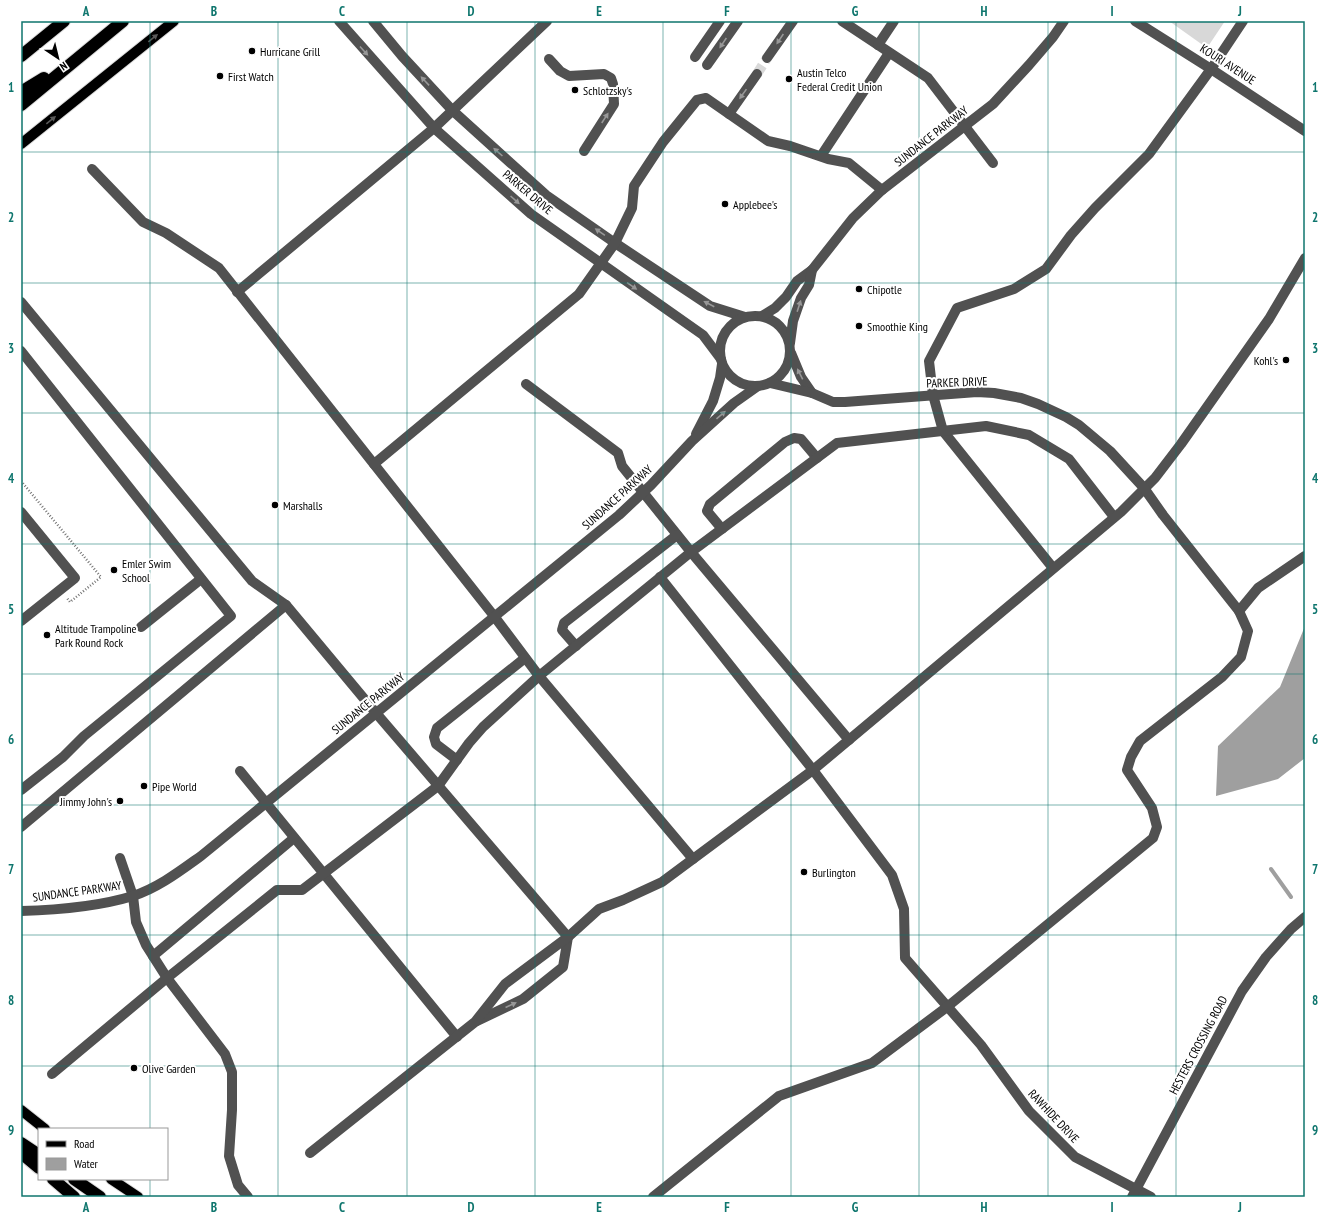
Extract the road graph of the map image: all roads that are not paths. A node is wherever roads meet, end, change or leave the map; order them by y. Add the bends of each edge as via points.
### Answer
1 (64, 21) edge
2 (122, 21) edge
3 (174, 21) edge
4 (339, 21) edge
5 (373, 21) edge
6 (547, 21) edge
7 (720, 21) edge
8 (738, 21) edge
9 (792, 21) edge
10 (842, 21) edge
11 (894, 21) edge
12 (1064, 21) edge
13 (1135, 21) edge
14 (1243, 21) edge
15 (878, 45) junction
16 (889, 53) junction
17 (21, 56) edge
18 (695, 57) dead end
19 (767, 58) tunnel mouth
20 (549, 59) dead end
21 (708, 65) dead end
22 (1211, 69) junction
23 (756, 74) tunnel mouth
24 (21, 92) edge
25 (21, 104) edge
26 (452, 110) junction
27 (729, 114) junction
28 (965, 126) junction
29 (434, 128) junction
30 (1305, 131) edge
31 (21, 144) edge
32 (584, 151) dead end
33 (821, 156) junction
34 (993, 163) dead end
35 (92, 169) dead end
36 (882, 190) junction
37 (615, 243) junction
38 (1305, 258) edge
39 (600, 263) junction
40 (812, 270) junction
41 (237, 292) junction
42 (21, 302) edge
43 (762, 316) junction
44 (745, 317) junction
45 (790, 348) junction
46 (21, 351) edge
47 (721, 361) junction
48 (526, 384) dead end
49 (770, 384) junction
50 (758, 386) junction
51 (812, 393) junction
52 (933, 395) junction
53 (943, 431) junction
54 (692, 441) junction
55 (817, 458) junction
56 (374, 464) junction
57 (1144, 488) junction
58 (644, 492) junction
59 (21, 512) edge
60 (1114, 517) junction
61 (722, 529) junction
62 (677, 535) junction
63 (691, 552) junction
64 (1305, 556) edge
65 (1053, 568) junction
66 (660, 578) junction
67 (201, 579) junction
68 (286, 606) junction
69 (1239, 611) junction
70 (494, 616) junction
71 (21, 621) edge
72 (141, 627) dead end
73 (576, 646) junction
74 (525, 658) junction
75 (539, 676) junction
76 (376, 713) junction
77 (849, 740) junction
78 (457, 760) junction
79 (813, 770) junction
80 (240, 771) dead end
81 (438, 786) junction
82 (21, 790) edge
83 (266, 804) junction
84 (21, 827) edge
85 (294, 838) junction
86 (120, 858) dead end
87 (693, 859) junction
88 (324, 874) junction
89 (133, 896) junction
90 (21, 911) edge
91 (1305, 917) edge
92 (568, 938) junction
93 (153, 956) junction
94 (167, 978) junction
95 (947, 1007) junction
96 (476, 1022) junction
97 (457, 1036) junction
98 (52, 1074) dead end
99 (21, 1110) edge
100 (44, 1128) edge
101 (21, 1143) edge
102 (21, 1153) edge
103 (310, 1153) dead end
104 (38, 1154) edge
105 (38, 1167) edge
106 (54, 1180) edge
107 (75, 1180) edge
108 (112, 1180) edge
109 (1134, 1193) edge
110 (74, 1197) edge
111 (100, 1197) edge
112 (138, 1197) edge
113 (248, 1197) edge
114 (653, 1197) edge
115 (1151, 1197) edge

1 - 17 highway
2 - 24 highway
2 - 25 highway
31 -> 3 main road
4 -> 29 street, PARKER DRIVE
26 -> 5 street, PARKER DRIVE
6 - 26 street
7 - 18 street
8 -> 21 street
9 -> 19 street
10 - 15 street
11 - 15 street
12 - 28 street, SUNDANCE PARKWAY via 1053,37 993,104
13 - 22 street, KOURI AVENUE
14 - 22 street
15 - 16 street
16 - 28 street via 928,78
16 - 33 street
32 -> 20 street via 614,104 611,78 604,74 569,76 560,71
22 - 30 street, KOURI AVENUE
22 - 52 street via 1149,154 1095,208 1046,269 1014,289 957,308 929,361
23 -> 27 street
26 - 29 street
37 -> 26 street, PARKER DRIVE via 546,194
27 - 33 street via 768,141
27 - 37 street via 706,98 697,100 663,142 634,186 632,208
28 - 34 street
28 - 36 street, SUNDANCE PARKWAY
29 -> 39 street, PARKER DRIVE via 531,214
29 - 41 street
33 - 36 street via 849,163
35 - 41 street via 143,222 166,233 219,268
36 - 40 street, SUNDANCE PARKWAY via 854,218
37 - 39 street
44 -> 37 street, PARKER DRIVE via 710,306
38 - 57 street via 1264,326 1181,444
39 -> 47 street, PARKER DRIVE via 703,335
39 - 56 street via 579,294
40 - 43 street, SUNDANCE PARKWAY via 797,281 775,308
45 -> 40 street, SUNDANCE PARKWAY via 794,321 801,298 809,285
41 - 56 street
42 - 68 street via 252,581
43 - 44 street
43 - 45 street via 780,326 786,334
44 - 47 street via 734,323 723,335 720,345
45 - 49 street via 788,366
51 -> 45 street via 801,376
46 - 67 street
47 - 50 street via 728,374 736,381
47 - 54 street, SUNDANCE PARKWAY via 720,378 713,401
48 - 58 street via 618,453 622,466
49 - 50 street
49 - 51 street, PARKER DRIVE
54 -> 50 street, SUNDANCE PARKWAY via 734,403
51 - 52 street, PARKER DRIVE via 833,402
52 - 53 street
52 - 57 street, PARKER DRIVE via 994,393 1038,404 1080,425 1110,451
53 - 55 street via 837,443
53 - 60 street via 986,426 1034,437 1069,459
53 - 65 street
54 - 58 street, SUNDANCE PARKWAY
55 - 61 street
55 - 61 street via 801,439 794,438 785,442 710,504 707,511
56 - 70 street
57 - 60 street
57 - 69 street, PARKER DRIVE
58 - 62 street
58 - 70 street, SUNDANCE PARKWAY
59 - 71 street via 75,578
60 - 65 street
61 - 63 street
62 - 63 street
62 - 73 street via 564,623 562,630
63 - 66 street
63 - 77 street
64 - 69 street via 1258,588
65 - 77 street
66 - 73 street
66 - 79 street, RAWHIDE DRIVE
67 - 72 street
67 - 82 street via 230,616
68 - 76 street
68 - 84 street
69 - 95 street, PARKER DRIVE via 1248,631 1241,657 1222,677 1140,741 1127,770 1152,808 1157,827 1153,838
70 - 74 street
70 - 76 street, SUNDANCE PARKWAY
73 - 75 street
74 - 75 street
74 - 78 street via 437,728 434,737 436,744
75 - 78 street via 483,727
75 - 87 street
76 - 81 street
76 - 83 street, SUNDANCE PARKWAY
77 - 79 street
78 - 81 street
79 - 87 street
79 - 95 street, RAWHIDE DRIVE via 892,875 904,909 905,958
80 - 83 street
81 - 88 street
81 - 92 street
83 - 85 street
83 - 89 street, SUNDANCE PARKWAY via 167,880
85 - 88 street
85 - 93 street
86 - 89 street
87 - 92 street via 662,882 599,909
88 - 94 street via 302,890 277,890
88 - 97 street
89 - 90 street, SUNDANCE PARKWAY via 51,910
89 - 93 street via 136,922
91 - 109 street, HESTERS CROSSING ROAD via 1266,957 1242,991
92 - 96 street via 504,984
96 -> 92 street via 523,1000 563,967
93 - 94 street
94 - 98 street
94 - 113 street via 225,1054 232,1072 229,1156 238,1185
95 - 109 street, RAWHIDE DRIVE via 980,1045 1029,1111 1075,1157
95 - 114 street via 872,1063 779,1096
96 - 97 street
97 - 103 street
99 - 100 main road
101 - 104 highway
102 - 105 highway
106 - 110 highway
107 - 111 highway
108 - 112 main road
109 - 115 street, RAWHIDE DRIVE

